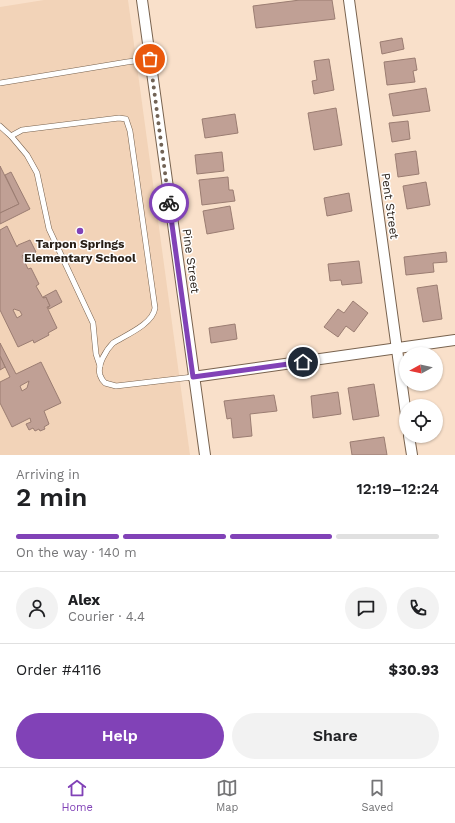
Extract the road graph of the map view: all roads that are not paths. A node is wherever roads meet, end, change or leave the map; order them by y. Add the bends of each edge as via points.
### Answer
1 (142, 0) edge
2 (349, 0) edge
3 (150, 59) junction
4 (0, 83) edge
5 (0, 126) edge
6 (11, 136) junction
7 (455, 340) edge
8 (397, 348) junction
9 (100, 366) junction
10 (193, 377) junction
11 (404, 399) edge
12 (410, 443) edge
13 (205, 455) edge
14 (412, 455) edge

1 - 3 street, Pine Street
2 - 8 street, Pent Street
3 - 4 lane
3 - 10 street, Pine Street
5 - 6 lane
6 - 9 lane via 34,165 50,233 93,323 96,354
6 - 9 lane via 22,130 119,118 126,119 129,125 154,312 146,323 113,343
7 - 8 street
8 - 10 street
8 - 11 street, Pent Street
9 - 10 lane via 100,376 105,383 116,386
10 - 13 street, Pine Street
12 - 14 street

